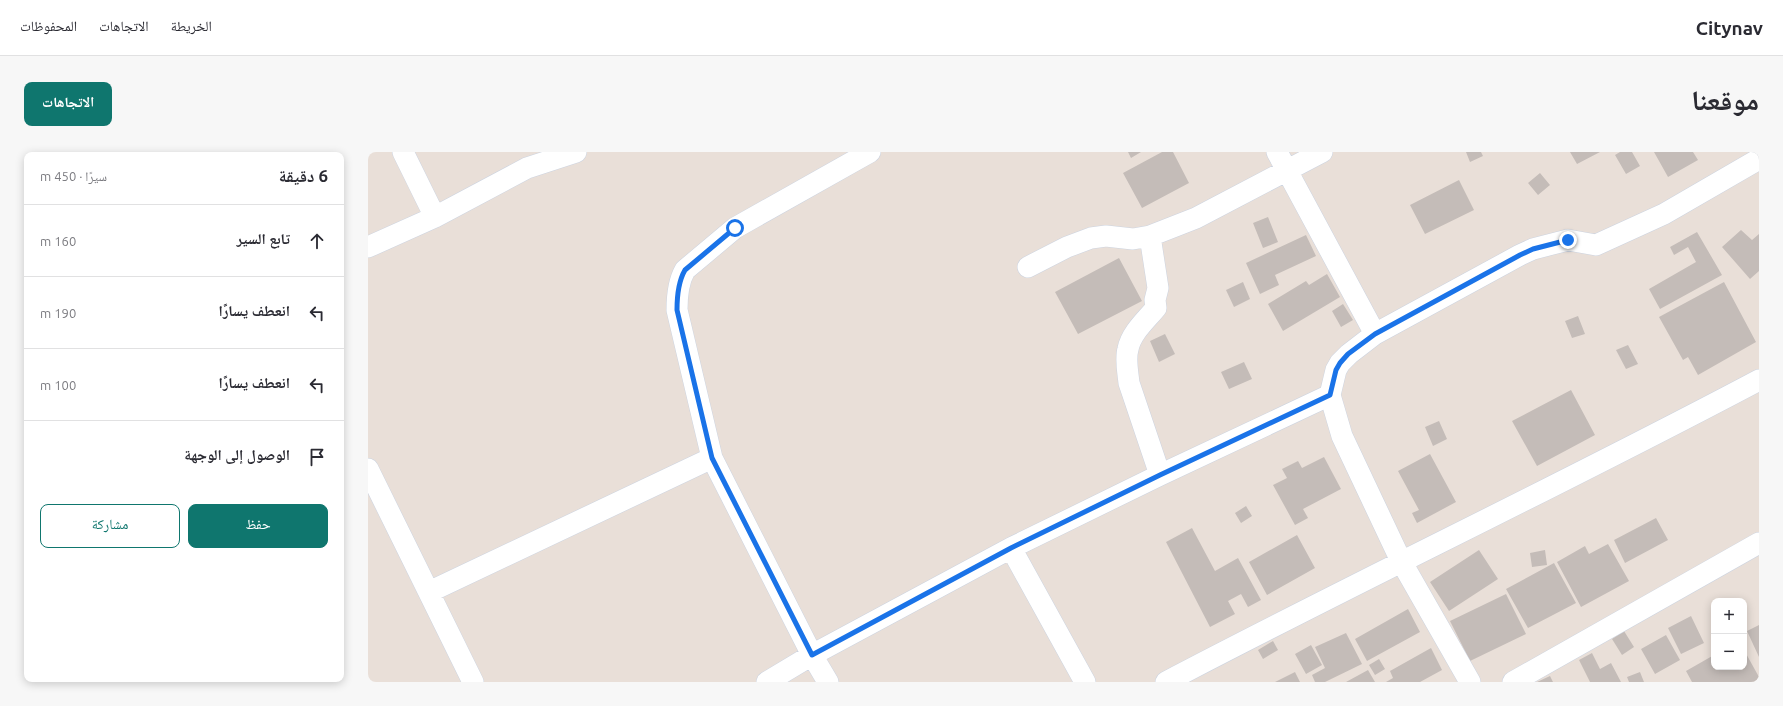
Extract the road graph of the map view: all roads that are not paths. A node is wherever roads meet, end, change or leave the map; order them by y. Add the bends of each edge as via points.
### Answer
1 (403, 152) edge
2 (576, 152) edge
3 (870, 152) edge
4 (1277, 152) edge
5 (1322, 152) edge
6 (1759, 159) edge
7 (1287, 171) junction
8 (435, 217) junction
9 (1150, 236) junction
10 (368, 247) edge
11 (1028, 267) dead end
12 (1375, 334) junction
13 (1759, 380) edge
14 (1330, 395) junction
15 (712, 458) junction
16 (368, 469) edge
17 (1160, 475) junction
18 (1759, 543) edge
19 (1011, 548) junction
20 (1401, 561) junction
21 (429, 592) junction
22 (812, 655) junction
23 (473, 682) edge
24 (766, 682) edge
25 (828, 682) edge
26 (1085, 682) edge
27 (1166, 682) edge
28 (1470, 682) edge
29 (1513, 682) edge

1 - 8 street
2 - 8 street via 527,168
3 - 15 street via 735,228 685,270 681,277 677,310
4 - 7 street
5 - 7 street
6 - 12 street via 1664,214 1596,245 1568,240 1526,252
7 - 9 street via 1196,218
7 - 12 street
8 - 10 street
9 - 11 street via 1133,239 1106,236 1091,238
9 - 17 street via 1158,288 1156,308 1131,340 1127,350 1129,383
12 - 14 street via 1340,363
13 - 20 street
14 - 17 street
14 - 20 street via 1342,436
15 - 21 street
15 - 22 street
16 - 21 street
17 - 19 street
18 - 29 street
19 - 22 street
19 - 26 street
20 - 27 street
20 - 28 street
21 - 23 street
22 - 24 street
22 - 25 street

